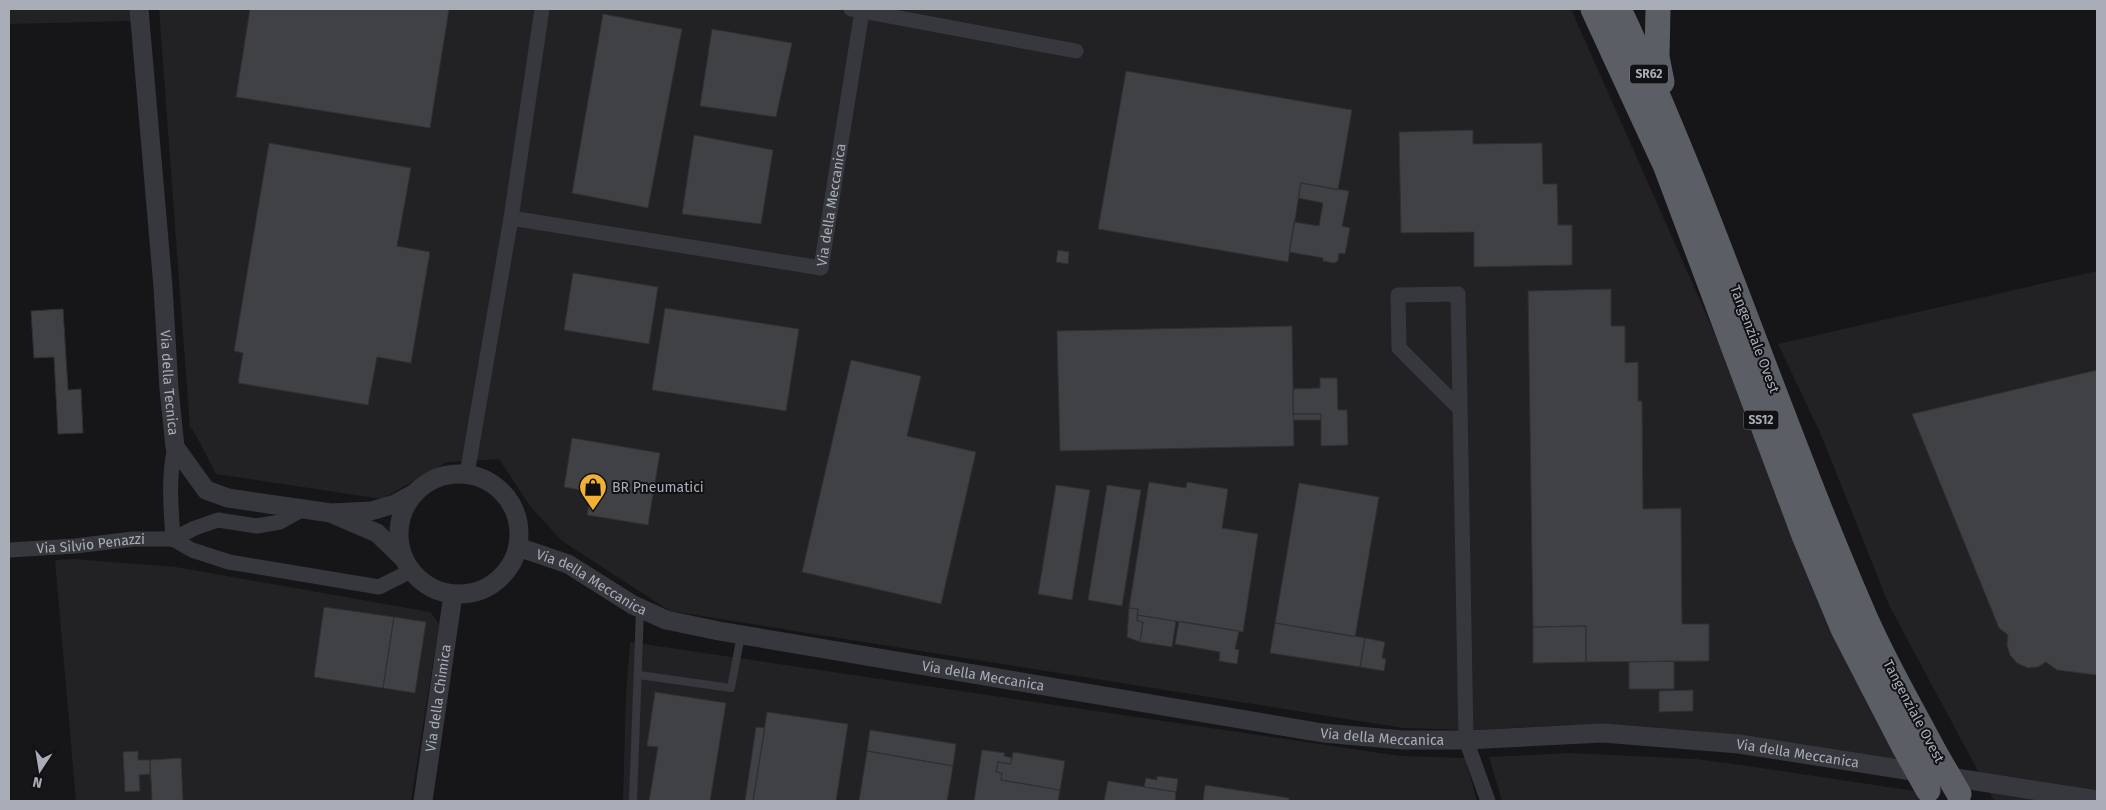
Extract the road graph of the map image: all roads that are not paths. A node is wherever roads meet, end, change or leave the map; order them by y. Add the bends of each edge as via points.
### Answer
1 (139, 9) edge
2 (542, 9) edge
3 (1588, 9) edge
4 (1593, 9) edge
5 (1619, 9) edge
6 (1658, 9) edge
7 (856, 10) edge
8 (1076, 51) dead end
9 (1621, 66) junction
10 (1676, 140) junction
11 (511, 218) junction
12 (1460, 409) junction
13 (175, 447) junction
14 (467, 474) junction
15 (415, 493) junction
16 (304, 509) junction
17 (331, 513) junction
18 (173, 539) junction
19 (518, 548) junction
20 (9, 550) edge
21 (407, 564) junction
22 (453, 595) junction
23 (640, 608) junction
24 (741, 635) junction
25 (639, 675) junction
26 (1466, 740) junction
27 (1932, 796) edge
28 (1961, 797) edge
29 (2097, 800) edge
30 (423, 801) edge
31 (633, 801) edge
32 (1488, 801) edge

1 - 13 street, Via della Tecnica
2 - 11 street
3 - 9 highway
4 - 9 highway, Tangenziale Ovest / SR62
5 - 10 highway, Tangenziale Ovest / SR62
6 - 10 highway via 1657,57
7 - 8 street, Via della Meccanica
7 - 11 street, Via della Meccanica via 821,268
9 - 27 highway, Tangenziale Ovest / SS12, bridge via 1666,167 1805,538 1844,630 1892,728
10 - 28 highway, Tangenziale Ovest / SS12, bridge via 1863,612
11 - 14 street
12 - 12 street, Via della Meccanica via 1458,294 1398,295 1399,348
12 - 26 street, Via della Meccanica
13 - 16 street, Via della Meccanica via 206,490 228,498
13 - 18 street, Via della Tecnica via 170,497
14 - 15 street, Via della Meccanica via 448,475 430,481
14 - 19 street, Via della Meccanica via 483,479 509,500 520,531
15 - 17 street, Via della Meccanica via 395,504 371,511
15 - 21 street, Via della Meccanica via 403,512 398,535
16 - 17 street, Via della Meccanica
16 - 18 street via 280,522 257,526 218,520
17 - 21 street, Via della Meccanica via 377,533
18 - 20 street, Via Silvio Penazzi
18 - 21 street via 192,550 229,562 379,587
19 - 22 street, Via della Meccanica via 510,567 495,583 468,594
19 - 23 street, Via della Meccanica via 568,564
21 - 22 street, Via della Meccanica via 423,583
22 - 30 street, Via della Chimica
23 - 24 street, Via della Meccanica via 666,620
23 - 25 lane
24 - 25 lane via 731,688
24 - 26 street, Via della Meccanica via 1323,733 1403,740
25 - 31 lane
26 - 29 street, Via della Meccanica via 1603,734 1739,744
26 - 32 street

